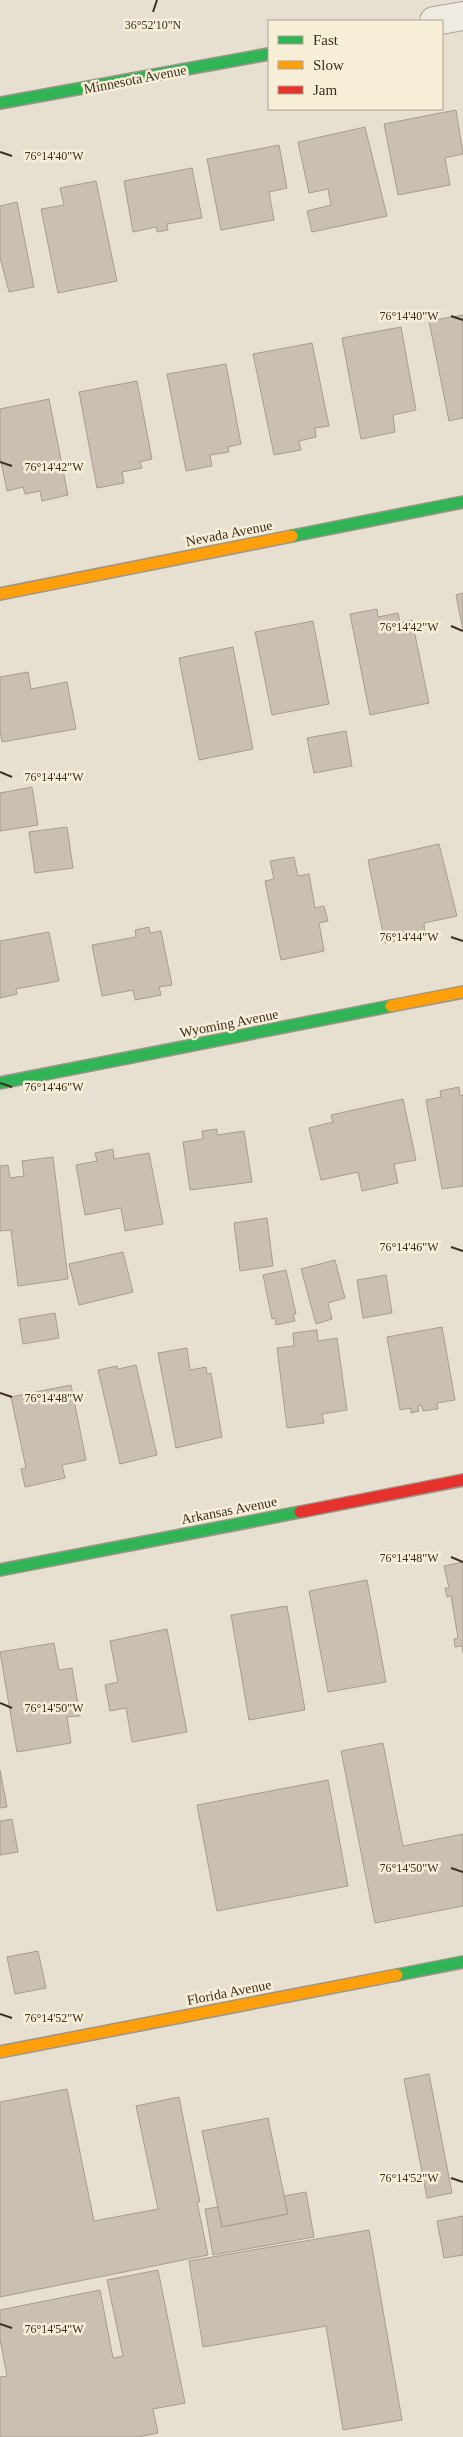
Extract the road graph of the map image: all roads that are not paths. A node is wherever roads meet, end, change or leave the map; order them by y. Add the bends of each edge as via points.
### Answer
1 (463, 16) edge
2 (440, 20) edge
3 (268, 54) edge
4 (0, 103) edge
5 (463, 502) edge
6 (0, 594) edge
7 (463, 992) edge
8 (0, 1083) edge
9 (463, 1480) edge
10 (0, 1570) edge
11 (463, 1962) edge
12 (0, 2052) edge

1 - 2 street
3 - 4 street, Minnesota Avenue
5 - 6 street, Nevada Avenue
7 - 8 street, Wyoming Avenue
9 - 10 street, Arkansas Avenue
11 - 12 street, Florida Avenue

